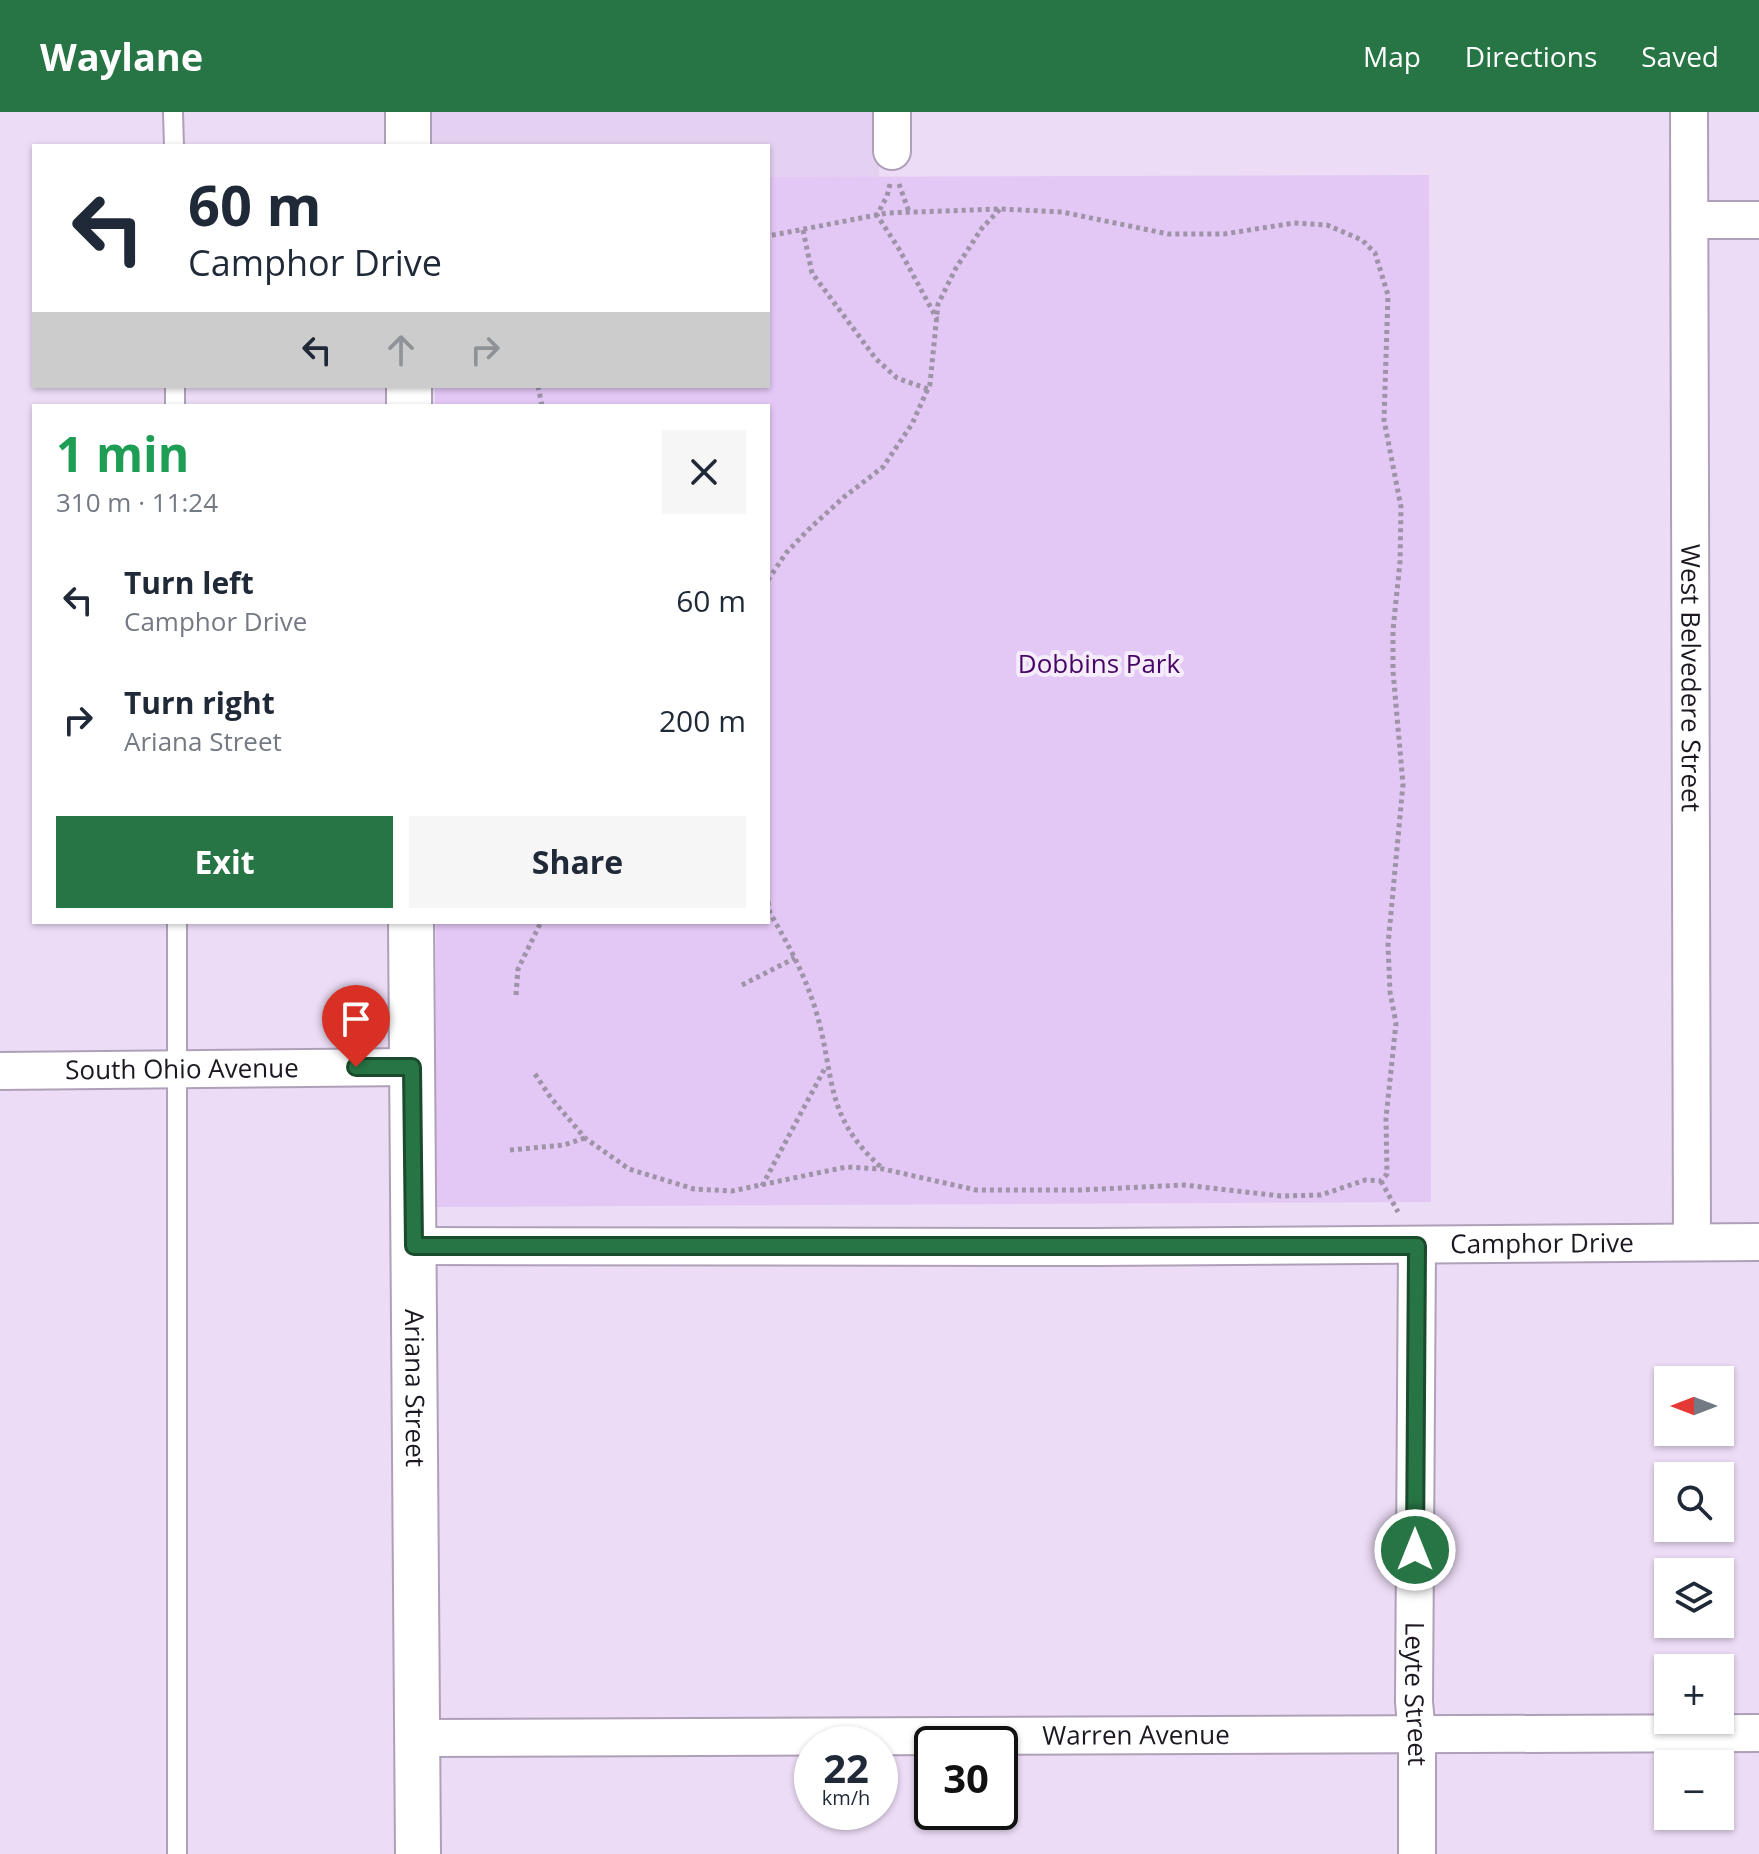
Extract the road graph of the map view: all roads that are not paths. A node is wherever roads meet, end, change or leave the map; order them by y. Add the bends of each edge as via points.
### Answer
1 (173, 112) edge
2 (408, 112) edge
3 (892, 112) edge
4 (1689, 112) edge
5 (174, 144) edge
6 (408, 144) edge
7 (893, 160) road end
8 (1690, 220) junction
9 (1759, 220) edge
10 (177, 924) edge
11 (411, 924) edge
12 (412, 1067) junction
13 (178, 1069) junction
14 (0, 1071) edge
15 (1692, 1242) junction
16 (1759, 1242) edge
17 (414, 1246) junction
18 (1417, 1246) junction
19 (1759, 1733) edge
20 (1417, 1735) junction
21 (418, 1738) junction
22 (177, 1854) edge
23 (418, 1854) edge
24 (1417, 1854) edge

1 - 5 lane
2 - 6 street
3 - 7 street
4 - 8 street, West Belvedere Street
8 - 9 street
8 - 15 street, West Belvedere Street
10 - 13 lane
11 - 12 street, Ariana Street
12 - 13 street, South Ohio Avenue
12 - 17 street, Ariana Street
13 - 14 street, South Ohio Avenue
13 - 22 lane
15 - 16 street, Camphor Drive
15 - 18 street, Camphor Drive
17 - 18 street, Camphor Drive
17 - 21 street, Ariana Street
18 - 20 street, Leyte Street
19 - 20 street, Warren Avenue
20 - 21 street, Warren Avenue
20 - 24 street, Leyte Street
21 - 23 street, Ariana Street

